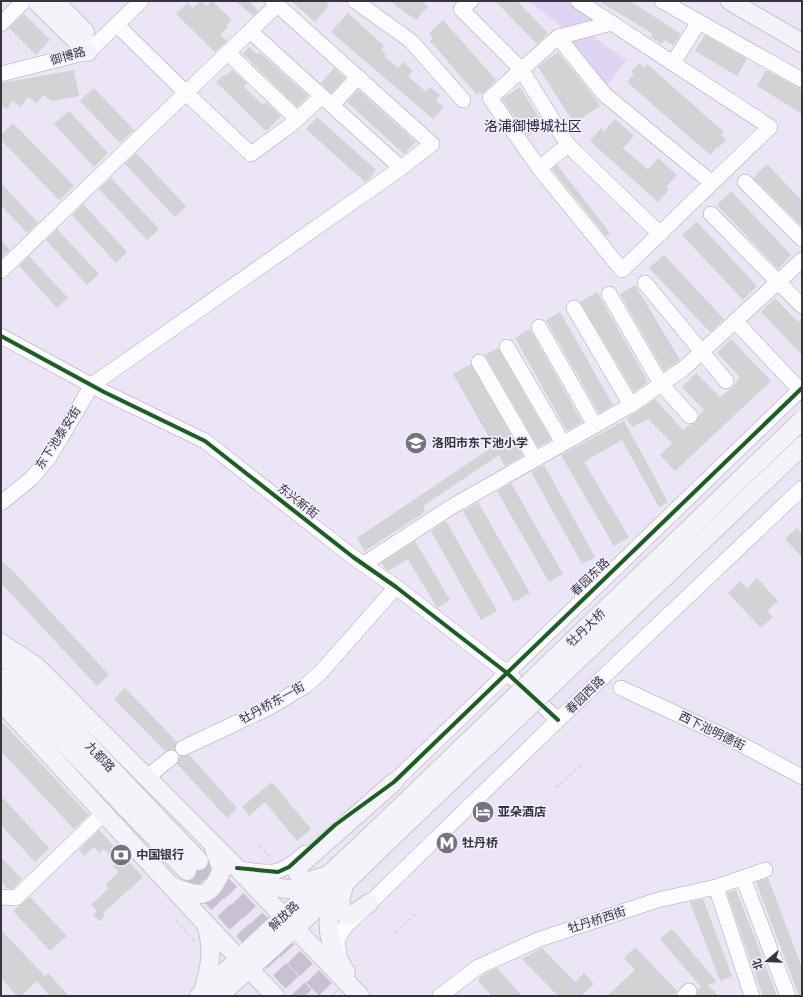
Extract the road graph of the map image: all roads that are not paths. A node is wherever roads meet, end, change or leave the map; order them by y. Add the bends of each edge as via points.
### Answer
1 (24, 1) edge
2 (36, 1) edge
3 (55, 1) edge
4 (141, 1) edge
5 (354, 1) edge
6 (578, 1) edge
7 (662, 1) edge
8 (730, 1) edge
9 (275, 3) edge
10 (461, 4) edge
11 (699, 22) junction
12 (612, 23) junction
13 (1, 24) edge
14 (117, 25) junction
15 (250, 31) junction
16 (558, 37) junction
17 (802, 43) edge
18 (92, 48) junction
19 (228, 53) junction
20 (673, 63) junction
21 (521, 69) junction
22 (1, 74) edge
23 (358, 78) junction
24 (802, 80) edge
25 (186, 93) junction
26 (327, 100) junction
27 (463, 100) dead end
28 (297, 119) junction
29 (568, 145) junction
30 (401, 168) junction
31 (539, 168) junction
32 (745, 182) dead end
33 (712, 183) junction
34 (711, 214) dead end
35 (660, 234) junction
36 (802, 239) edge
37 (802, 260) edge
38 (1, 271) edge
39 (778, 282) junction
40 (645, 283) dead end
41 (609, 294) dead end
42 (802, 306) edge
43 (574, 308) dead end
44 (735, 321) junction
45 (539, 327) dead end
46 (1, 336) edge
47 (507, 346) dead end
48 (701, 352) junction
49 (479, 362) dead end
50 (726, 381) dead end
51 (661, 384) junction
52 (92, 385) junction
53 (801, 389) edge
54 (631, 405) junction
55 (690, 416) dead end
56 (802, 420) edge
57 (595, 425) junction
58 (563, 443) junction
59 (802, 446) edge
60 (535, 459) junction
61 (802, 488) edge
62 (1, 503) edge
63 (364, 564) junction
64 (396, 587) junction
65 (1, 643) edge
66 (1, 653) edge
67 (507, 672) junction
68 (1, 678) edge
69 (621, 688) dead end
70 (1, 702) edge
71 (558, 720) junction
72 (802, 777) edge
73 (146, 778) junction
74 (394, 782) junction
75 (104, 812) junction
76 (376, 841) junction
77 (214, 847) junction
78 (237, 868) junction
79 (765, 870) dead end
80 (329, 874) junction
81 (743, 878) junction
82 (347, 881) junction
83 (171, 886) junction
84 (716, 887) junction
85 (1, 897) edge
86 (369, 903) junction
87 (288, 923) junction
88 (206, 924) junction
89 (244, 964) junction
90 (342, 966) junction
91 (207, 995) edge
92 (274, 996) edge
93 (360, 996) edge
94 (365, 996) edge
95 (440, 996) edge
96 (752, 996) edge
97 (788, 996) edge

1 - 13 street
2 - 18 main road
3 - 18 main road
4 - 14 street, 御博路
5 - 27 street via 411,41
6 - 12 street
7 - 11 street
8 - 17 main road
9 - 15 street
9 - 23 street
10 - 21 street
11 - 20 street
11 - 24 street
12 - 16 street
12 - 20 street
14 - 18 street, 御博路
14 - 25 street
15 - 19 street
15 - 26 street
16 - 21 street
16 - 33 street via 604,94
18 - 22 street, 御博路
19 - 25 street
19 - 28 street
20 - 33 street via 770,127
21 - 29 street
21 - 31 street via 490,98
23 - 26 street
23 - 30 street via 432,144
25 - 28 street via 252,154
25 - 38 street
26 - 28 street
26 - 30 street
29 - 31 street
29 - 35 street
30 - 52 street
31 - 35 street via 622,270
32 - 36 street
33 - 35 street
34 - 39 street
37 - 39 street
39 - 42 street
39 - 44 street
40 - 48 street
41 - 51 street
43 - 54 street
44 - 48 street
44 - 53 street
45 - 57 street
46 - 52 street, 东兴新街
47 - 58 street
48 - 50 street
48 - 51 street via 683,369
49 - 60 street
51 - 54 street
51 - 55 street
52 - 62 street, 东下池泰安街 via 50,456 32,478
52 - 63 street, 东兴新街 via 205,441
53 - 67 street, 春园东路
54 - 57 street
56 - 76 main road, 牡丹大桥, bridge
57 - 58 street
58 - 60 street
59 - 76 main road, 牡丹大桥, bridge
60 - 63 street via 450,507
61 - 71 street, 春园西路
63 - 64 street, 东兴新街
64 - 67 street, 东兴新街
64 - 73 street, 牡丹桥东一街 via 321,672 305,686 268,708 177,753
65 - 73 main road via 36,666
66 - 68 main road, 九都路 via 193,866
67 - 71 street, 东兴新街
67 - 74 street, 春园东路
69 - 72 street, 西下池明德街 via 733,740
70 - 75 main road
71 - 86 street, 春园西路
73 - 77 main road
74 - 78 street, 春园东路 via 335,825 289,867 278,872
74 - 80 main road via 300,865 297,872 303,880 309,881
75 - 83 main road
75 - 85 street via 16,898
76 - 80 main road, 解放路
76 - 82 main road, 解放路
77 - 78 main road
77 - 83 main road via 222,870 215,886 204,894 192,895
78 - 80 main road via 261,882 285,889 305,888
78 - 87 main road
79 - 81 street, 牡丹桥西街
80 - 87 main road, 解放路
81 - 84 street, 牡丹桥西街
81 - 97 street
82 - 86 main road via 340,897 342,912 347,916 352,915
82 - 87 main road, 解放路
82 - 90 main road via 331,908 328,931 333,950
83 - 88 main road
84 - 95 street, 牡丹桥西街 via 658,900 540,939 478,967
84 - 96 street
86 - 90 street, 春园西路 via 344,928 337,940
87 - 89 main road, 解放路
87 - 93 main road
88 - 89 main road
88 - 91 main road via 212,958
89 - 91 main road, 解放路
89 - 92 main road
90 - 94 main road

